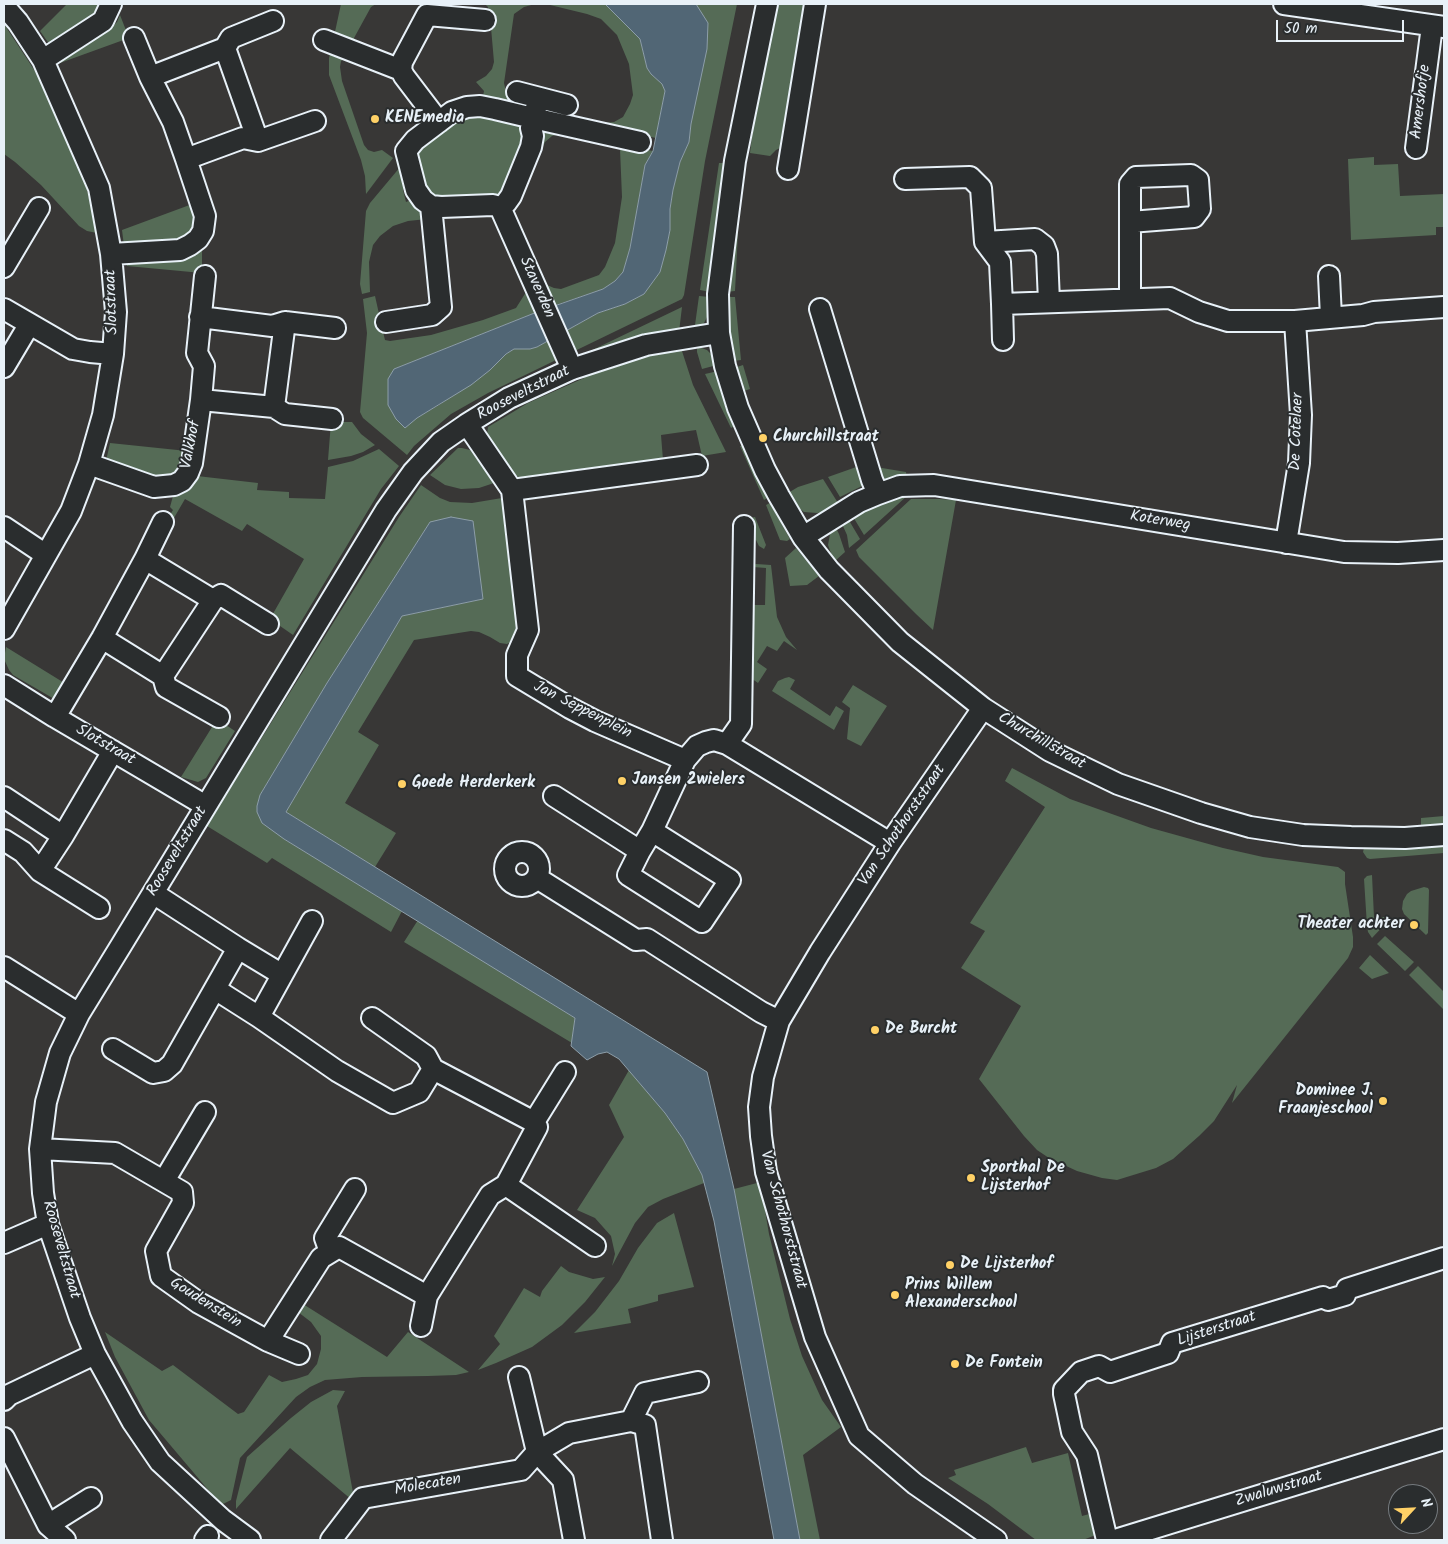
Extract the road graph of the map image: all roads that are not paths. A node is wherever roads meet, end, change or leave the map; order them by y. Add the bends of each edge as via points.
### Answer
1 (111, 4) edge
2 (767, 4) edge
3 (815, 4) edge
4 (1290, 4) edge
5 (4, 6) edge
6 (485, 20) dead end
7 (273, 21) dead end
8 (1438, 27) edge
9 (134, 38) dead end
10 (324, 40) dead end
11 (225, 48) junction
12 (43, 60) junction
13 (401, 70) junction
14 (150, 78) junction
15 (517, 92) dead end
16 (539, 98) junction
17 (566, 105) dead end
18 (532, 118) junction
19 (315, 121) dead end
20 (439, 122) junction
21 (258, 141) junction
22 (640, 142) dead end
23 (1416, 148) dead end
24 (186, 159) junction
25 (788, 169) dead end
26 (904, 180) dead end
27 (431, 206) junction
28 (500, 207) junction
29 (39, 208) dead end
30 (1130, 222) dead end
31 (985, 242) junction
32 (111, 254) junction
33 (4, 267) edge
34 (205, 276) dead end
35 (1329, 276) dead end
36 (1130, 299) junction
37 (1049, 302) junction
38 (1002, 304) junction
39 (1444, 307) edge
40 (4, 309) edge
41 (820, 309) dead end
42 (200, 317) junction
43 (1331, 317) junction
44 (1295, 320) junction
45 (285, 322) junction
46 (386, 322) dead end
47 (29, 325) junction
48 (335, 328) dead end
49 (719, 333) junction
50 (1003, 340) dead end
51 (113, 354) junction
52 (4, 367) edge
53 (572, 369) junction
54 (201, 400) junction
55 (274, 407) junction
56 (332, 419) dead end
57 (467, 424) junction
58 (89, 464) junction
59 (697, 465) dead end
60 (512, 490) junction
61 (878, 494) junction
62 (163, 522) dead end
63 (744, 526) dead end
64 (4, 527) edge
65 (803, 537) junction
66 (1286, 543) junction
67 (1444, 550) edge
68 (46, 554) junction
69 (145, 559) junction
70 (213, 600) junction
71 (268, 624) dead end
72 (4, 629) edge
73 (102, 638) junction
74 (163, 676) junction
75 (4, 685) edge
76 (983, 708) junction
77 (54, 717) junction
78 (219, 717) dead end
79 (727, 744) junction
80 (113, 751) junction
81 (685, 760) junction
82 (554, 796) dead end
83 (4, 797) edge
84 (206, 806) junction
85 (652, 831) junction
86 (1444, 835) edge
87 (62, 836) junction
88 (4, 840) edge
89 (890, 843) junction
90 (640, 851) junction
91 (40, 871) junction
92 (537, 878) dead end
93 (153, 893) junction
94 (99, 908) dead end
95 (312, 921) dead end
96 (238, 948) junction
97 (4, 967) edge
98 (281, 974) junction
99 (215, 989) junction
100 (79, 1014) junction
101 (258, 1017) junction
102 (372, 1018) dead end
103 (779, 1021) junction
104 (112, 1049) dead end
105 (433, 1069) junction
106 (565, 1072) dead end
107 (205, 1112) dead end
108 (534, 1122) junction
109 (40, 1149) junction
110 (164, 1181) junction
111 (506, 1185) junction
112 (355, 1189) dead end
113 (48, 1224) junction
114 (4, 1243) edge
115 (595, 1246) dead end
116 (330, 1252) junction
117 (1444, 1258) edge
118 (427, 1296) junction
119 (421, 1326) dead end
120 (268, 1341) junction
121 (95, 1354) junction
122 (299, 1354) dead end
123 (520, 1377) dead end
124 (698, 1382) dead end
125 (4, 1400) edge
126 (631, 1421) junction
127 (4, 1438) edge
128 (1444, 1439) edge
129 (538, 1452) junction
130 (91, 1498) dead end
131 (48, 1525) junction
132 (993, 1539) edge
133 (66, 1540) edge
134 (250, 1540) edge
135 (331, 1540) edge
136 (574, 1540) edge
137 (662, 1540) edge
138 (1107, 1540) edge
139 (1115, 1540) edge

1 - 12 street via 103,21
2 - 49 street, Churchillstraat via 735,161 718,294
3 - 25 street
4 - 8 street
5 - 12 street, Slotstraat
6 - 13 street via 427,15 402,62
7 - 11 street via 231,38
8 - 23 street, Amershofje
9 - 14 street
10 - 13 street
11 - 14 street
11 - 21 street
12 - 32 street, Slotstraat via 98,188
13 - 20 street
14 - 24 street via 173,122
15 - 16 street
16 - 17 street
16 - 18 street
18 - 20 street via 480,106 452,112
18 - 22 street
18 - 28 street via 532,147 511,196
19 - 21 street
20 - 27 street via 406,151 416,190
21 - 24 street via 243,138
24 - 32 street via 205,216 198,239 180,250
26 - 31 street via 970,177 981,188
27 - 28 street
27 - 46 street via 441,308 432,314
28 - 53 street, Staverden
29 - 33 street
30 - 36 street
31 - 37 street via 1035,239 1044,246
31 - 38 street via 1000,262
32 - 51 street, Slotstraat via 116,312
34 - 42 street, Valkhof
35 - 43 street
36 - 37 street
36 - 44 street via 1170,298 1228,321
37 - 38 street
38 - 50 street
39 - 43 street
40 - 47 street
41 - 61 street
42 - 45 street via 272,326
42 - 54 street, Valkhof via 197,353 204,366
43 - 44 street
44 - 66 street, De Cotelaer via 1301,414 1299,463
45 - 48 street
45 - 55 street
47 - 51 street via 73,349
47 - 52 street
49 - 53 street, Rooseveltstraat via 646,345
49 - 65 street, Churchillstraat via 738,408 765,470
51 - 58 street, Slotstraat
53 - 57 street, Rooseveltstraat via 509,398
54 - 55 street, Valkhof
54 - 58 street, Valkhof via 192,463 182,482 154,487
55 - 56 street, Valkhof via 285,414
57 - 60 street, Jan Seppenplein
57 - 84 street, Rooseveltstraat via 441,442 395,495
58 - 68 street, Slotstraat via 71,510
59 - 60 street
60 - 81 street, Jan Seppenplein via 528,630 517,655 517,676 595,721
61 - 65 street, Koterweg via 859,502
61 - 66 street, Koterweg via 900,486 934,485
62 - 69 street
63 - 79 street via 741,724
64 - 68 street
65 - 76 street, Churchillstraat via 829,570 900,642
66 - 67 street, Koterweg via 1344,552
68 - 72 street, Slotstraat
69 - 70 street
69 - 73 street
70 - 71 street via 222,596
70 - 74 street
73 - 74 street
73 - 77 street
74 - 78 street via 166,687
75 - 77 street, Slotstraat
76 - 86 street, Churchillstraat via 1050,751 1118,784 1250,827 1303,835 1351,837
76 - 89 street, Van Schothorststraat
77 - 80 street, Slotstraat
79 - 81 street via 714,740 706,742 696,746
79 - 89 street
80 - 84 street, Slotstraat
80 - 87 street
81 - 85 street
82 - 90 street
83 - 87 street
84 - 93 street, Rooseveltstraat
85 - 90 street
85 - 90 street via 730,880 702,922 628,875
87 - 91 street
88 - 91 street via 24,852
89 - 103 street, Van Schothorststraat
91 - 94 street
92 - 103 street via 636,940 647,939
93 - 96 street
93 - 100 street, Rooseveltstraat
95 - 98 street
96 - 98 street
96 - 99 street
97 - 100 street
98 - 101 street
99 - 101 street
99 - 104 street via 172,1064 164,1072 153,1073
100 - 109 street, Rooseveltstraat via 60,1054 46,1102
101 - 105 street via 337,1071 393,1103 419,1092
102 - 105 street via 426,1056
103 - 132 street, Van Schothorststraat via 763,1077 759,1108 761,1136 766,1172 815,1337 859,1436 915,1484
105 - 108 street
106 - 108 street
107 - 110 street
108 - 111 street via 537,1127
109 - 110 street, Goudenstein via 115,1153
109 - 113 street, Rooseveltstraat
110 - 120 street, Goudenstein via 182,1192 183,1203 156,1251 161,1276 199,1303
111 - 115 street
111 - 118 street via 490,1195
112 - 116 street via 326,1238
113 - 114 street
113 - 121 street, Rooseveltstraat
116 - 118 street via 338,1247
116 - 120 street via 321,1258
117 - 138 street, Lijsterstraat via 1347,1289 1345,1295 1328,1300 1323,1296 1172,1343 1168,1353 1110,1372 1099,1366 1081,1372 1064,1390 1072,1432 1087,1455
118 - 119 street
120 - 122 street, Goudenstein
121 - 125 street
121 - 134 street, Rooseveltstraat via 132,1421 160,1462 223,1520
123 - 129 street
124 - 126 street via 645,1393
126 - 129 street, Molecaten via 569,1433
126 - 137 street via 645,1426
127 - 131 street
128 - 139 street, Zwaluwstraat
129 - 135 street, Molecaten via 521,1470 363,1498
129 - 136 street via 563,1480
130 - 131 street
131 - 133 street

